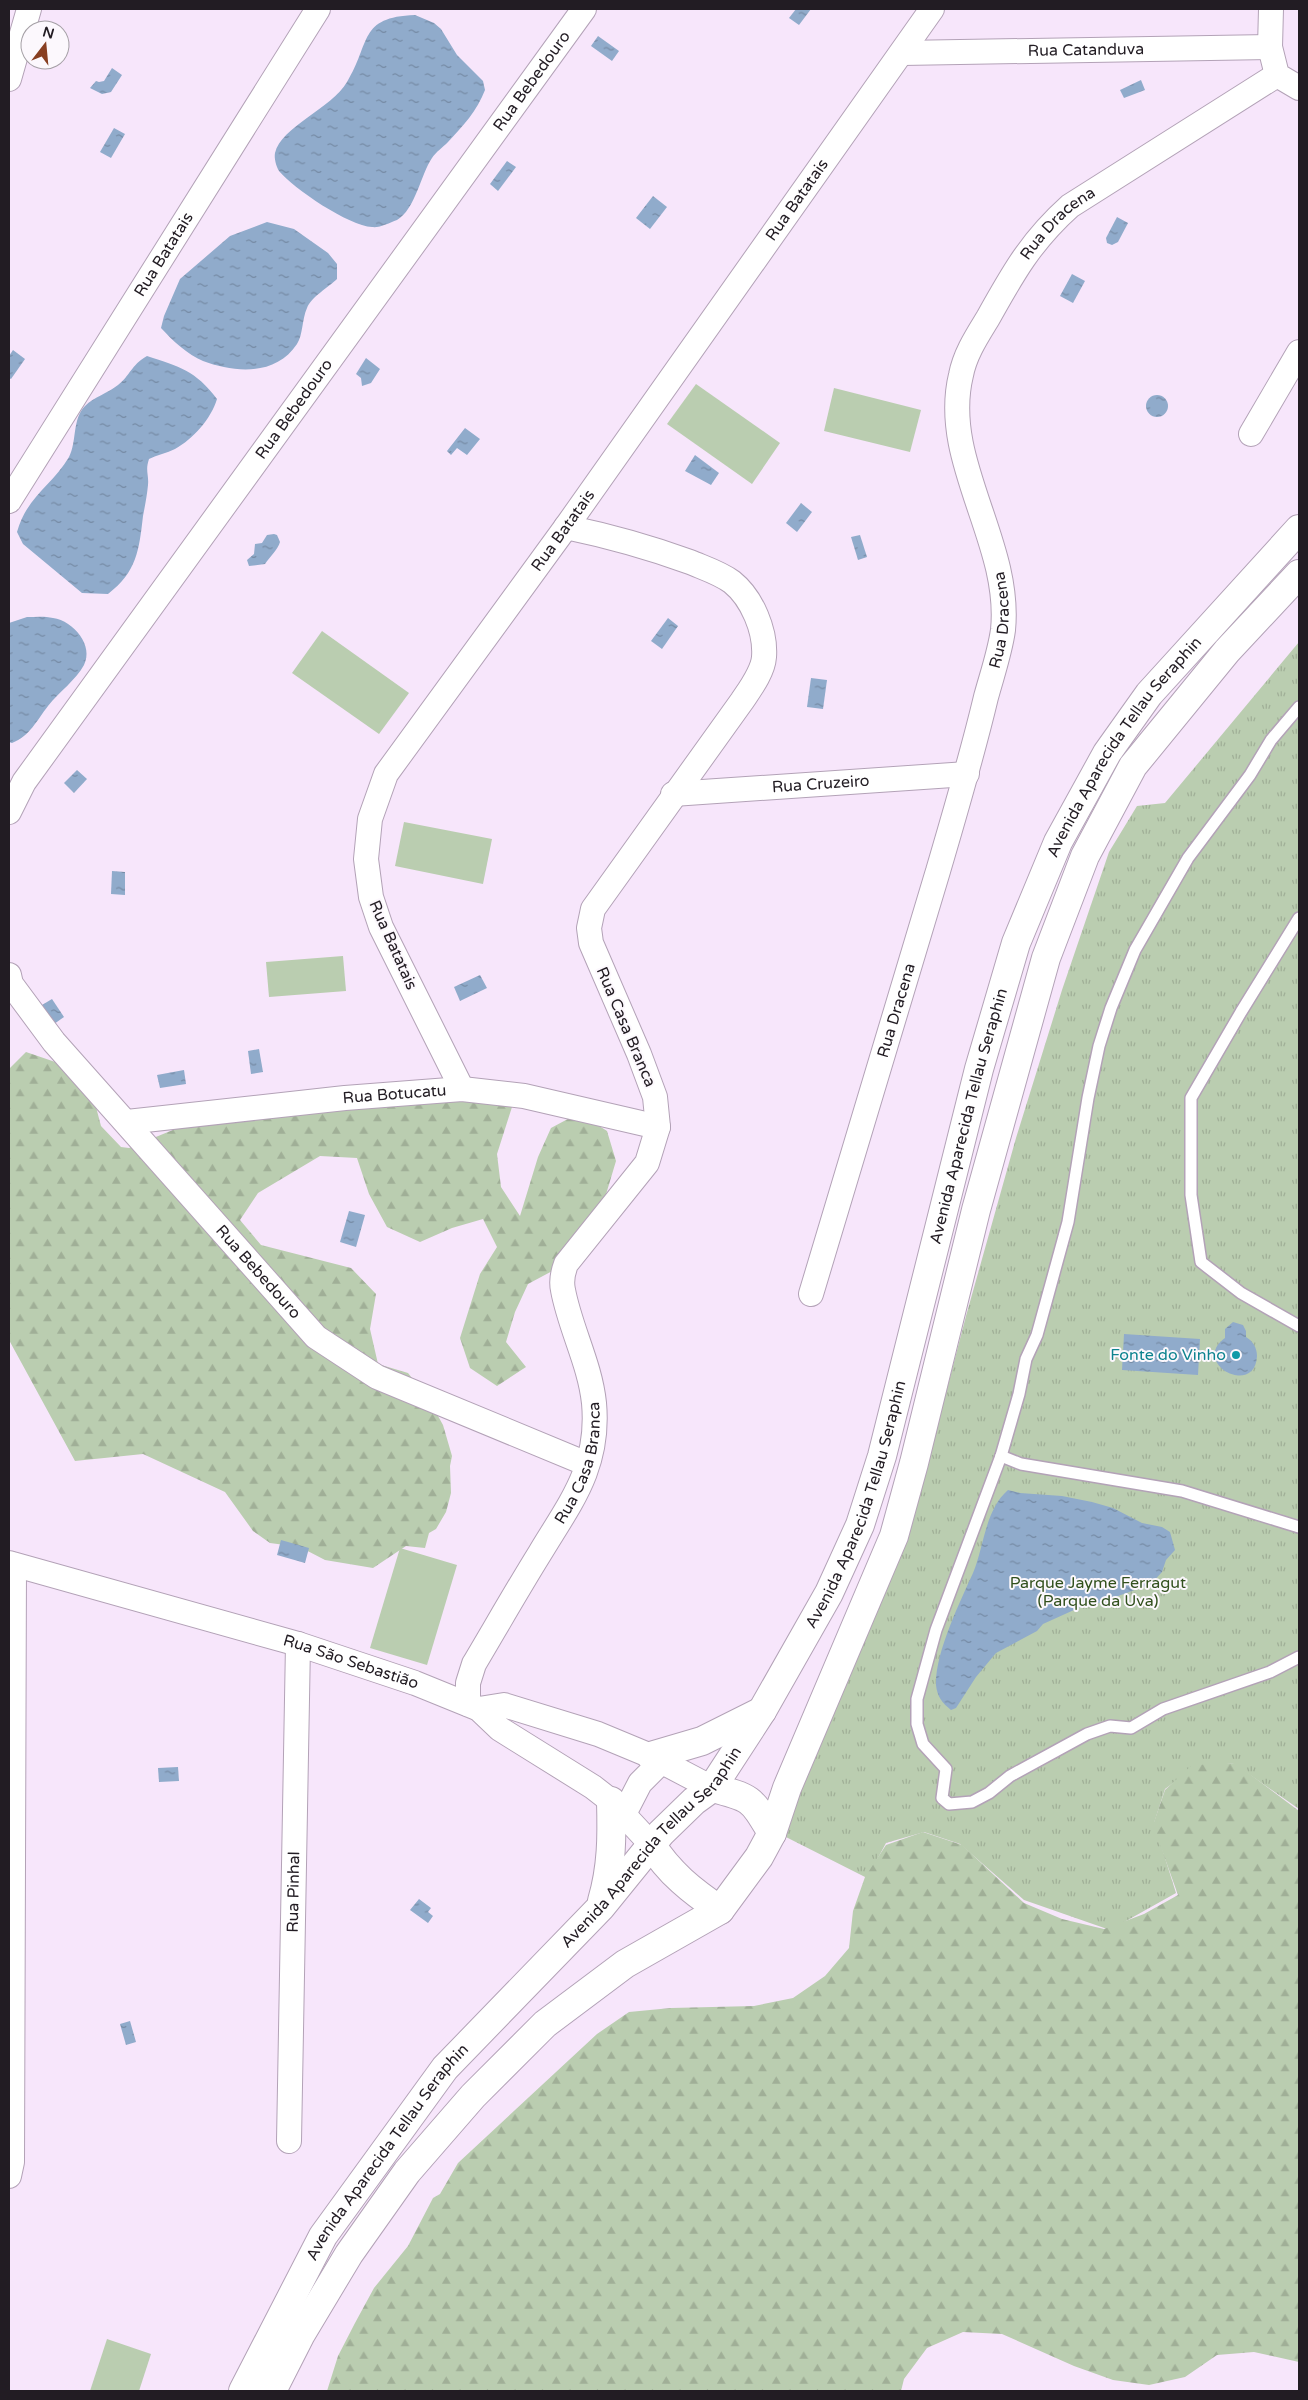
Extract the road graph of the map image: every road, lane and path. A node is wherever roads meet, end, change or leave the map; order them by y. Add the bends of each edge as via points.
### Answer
1 (29, 9) edge
2 (318, 9) edge
3 (584, 9) edge
4 (932, 9) edge
5 (1271, 9) edge
6 (1270, 47) junction
7 (902, 53) junction
8 (1277, 75) junction
9 (9, 79) edge
10 (1299, 88) edge
11 (1299, 352) edge
12 (1251, 434) dead end
13 (9, 501) edge
14 (566, 527) junction
15 (1299, 529) edge
16 (1299, 574) edge
17 (1299, 707) edge
18 (967, 774) junction
19 (673, 794) junction
20 (9, 812) edge
21 (1299, 918) edge
22 (9, 975) edge
23 (462, 1089) junction
24 (127, 1122) junction
25 (658, 1127) junction
26 (812, 1294) dead end
27 (1299, 1326) edge
28 (1001, 1456) junction
29 (587, 1464) junction
30 (1299, 1527) edge
31 (11, 1564) edge
32 (298, 1644) junction
33 (1299, 1657) edge
34 (474, 1707) junction
35 (762, 1711) junction
36 (656, 1759) junction
37 (712, 1788) junction
38 (617, 1808) junction
39 (772, 1833) junction
40 (651, 1844) junction
41 (11, 1868) edge
42 (601, 1907) junction
43 (720, 1910) junction
44 (289, 2141) dead end
45 (9, 2176) edge
46 (243, 2391) edge
47 (272, 2391) edge

1 - 9 street
2 - 13 street, Rua Batatais
3 - 20 street, Rua Bebedouro via 24,782
4 - 7 street, Rua Batatais
5 - 6 street
6 - 7 street, Rua Catanduva
6 - 8 street
7 - 14 street, Rua Batatais
8 - 10 street
8 - 18 street, Rua Dracena via 1070,206 1046,227 1023,256 968,352 957,396 957,424 1001,573 1004,602 1002,632
11 - 12 street
14 - 19 street, Rua Casa Branca via 622,539 709,570 732,582 753,608 761,632 764,658 755,681
14 - 23 street, Rua Batatais via 390,768 370,819 366,859 371,897 381,927
15 - 35 main road, Avenida Aparecida Tellau Seraphin via 1149,694 1108,753 1058,842 1016,943 979,1070 882,1456 860,1525 829,1593
16 - 39 main road, Avenida Aparecida Tellau Seraphin via 1227,651 1133,766 1085,856 1046,958 976,1210 894,1536 787,1788
17 - 28 lane via 1271,740 1250,775 1188,858 1135,950 1111,1008 1088,1098 1068,1222 1037,1336 1026,1359
18 - 19 street, Rua Cruzeiro
18 - 26 street, Rua Dracena
19 - 25 street, Rua Casa Branca via 593,909 589,928 591,943 655,1097
21 - 27 lane via 1191,1098 1191,1195 1201,1262 1241,1293
22 - 24 street, Rua Bebedouro via 11,984 54,1042
23 - 24 street, Rua Botucatu via 345,1098
23 - 25 street, Rua Botucatu via 524,1096
24 - 29 street, Rua Bebedouro via 316,1336 376,1377
25 - 29 street, Rua Casa Branca via 647,1162 566,1264 563,1275 562,1289 587,1366 594,1403 592,1446
28 - 30 lane via 1021,1464 1182,1491
28 - 33 lane via 936,1630 917,1699 917,1724 922,1744 946,1769 942,1798 949,1804 972,1802 1010,1776 1088,1734 1110,1726 1131,1728 1163,1709 1270,1672
29 - 34 street, Rua Casa Branca via 567,1512 474,1664 468,1683
31 - 32 street, Rua São Sebastião
31 - 41 street
32 - 34 street, Rua São Sebastião via 415,1683
32 - 44 street, Rua Pinhal
34 - 36 street via 504,1706 598,1734
34 - 38 street, Rua São Sebastião via 500,1729 580,1778
35 - 36 main road via 702,1741
35 - 37 main road, Avenida Aparecida Tellau Seraphin
36 - 37 street
36 - 38 street
37 - 39 main road via 743,1796 756,1806
37 - 40 main road, Avenida Aparecida Tellau Seraphin via 694,1801
38 - 40 street, Rua São Sebastião
38 - 42 main road via 609,1876
39 - 43 main road, Avenida Aparecida Tellau Seraphin via 760,1856
40 - 42 main road, Avenida Aparecida Tellau Seraphin
40 - 43 main road via 669,1871
41 - 45 street via 12,2162
42 - 46 main road, Avenida Aparecida Tellau Seraphin via 445,2068 323,2236
43 - 47 main road, Avenida Aparecida Tellau Seraphin via 625,1964 545,2024 473,2096 407,2172 349,2254 301,2334

